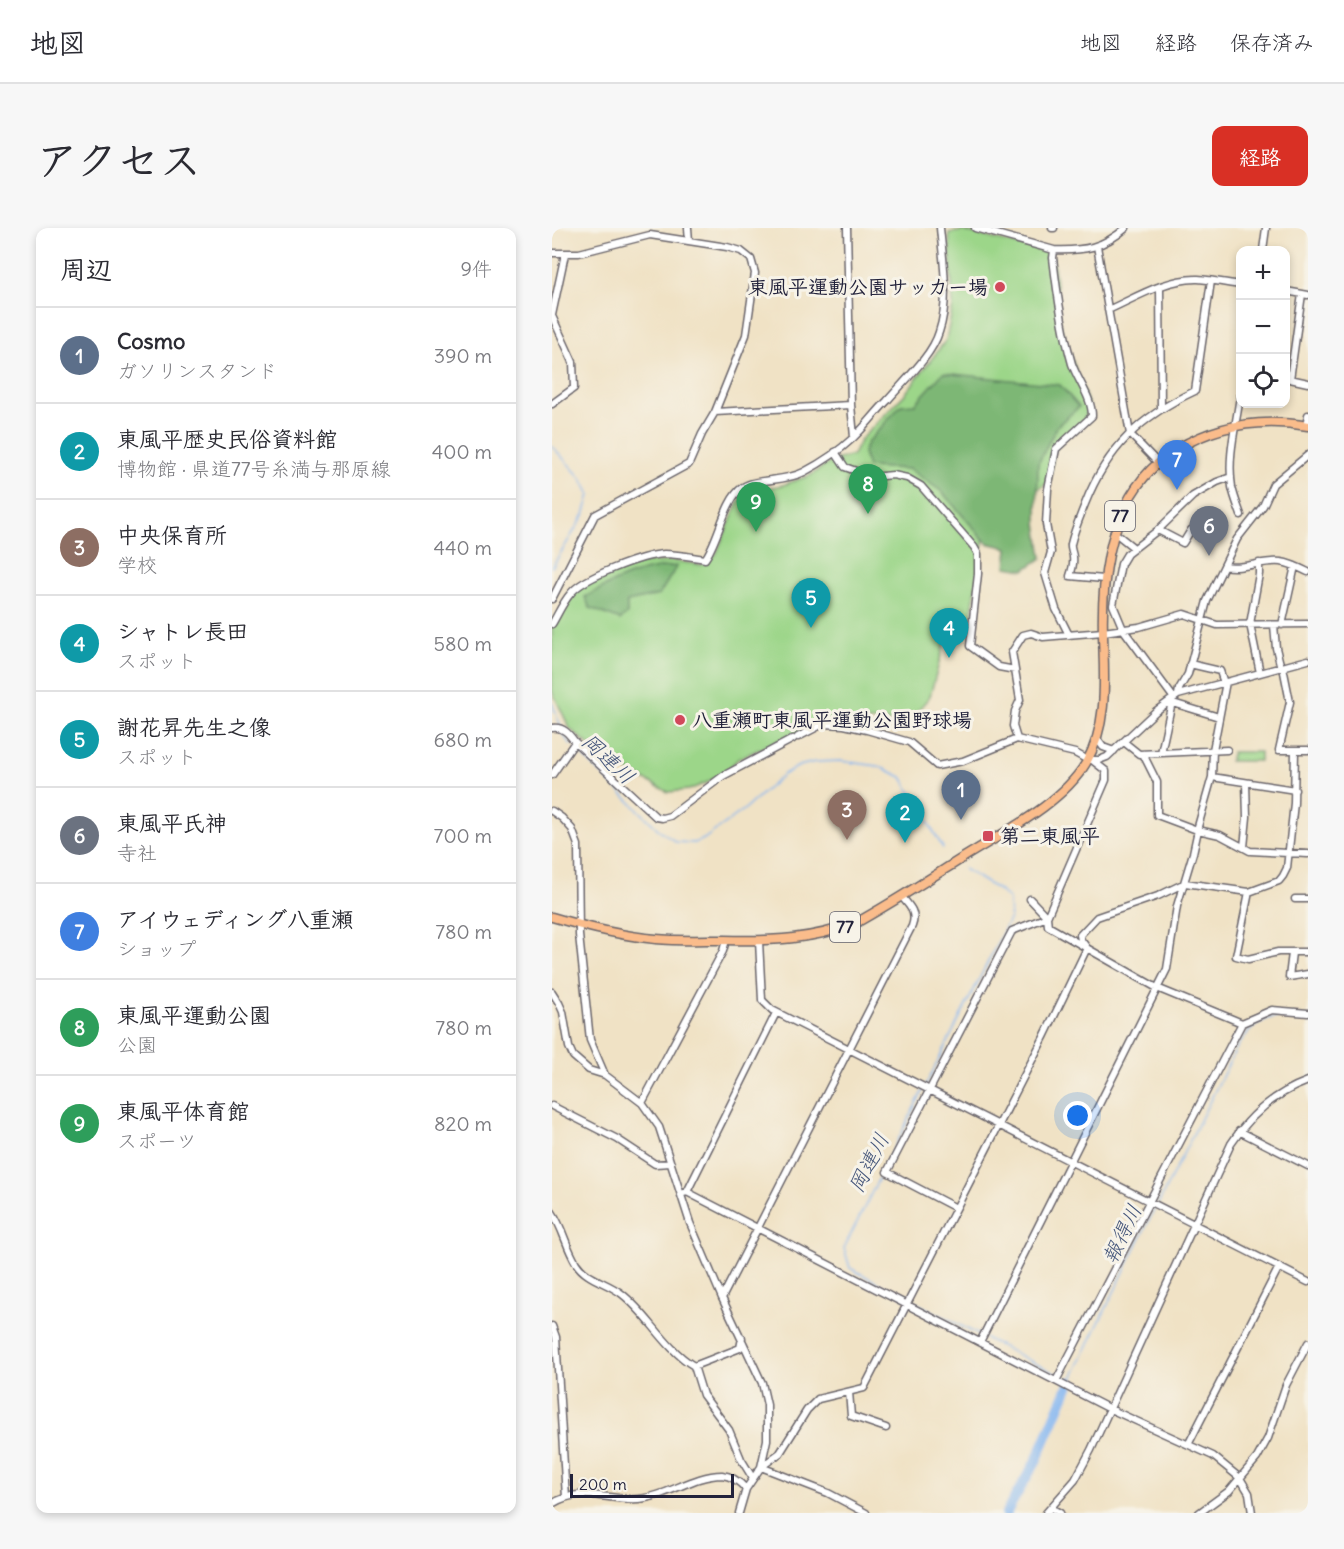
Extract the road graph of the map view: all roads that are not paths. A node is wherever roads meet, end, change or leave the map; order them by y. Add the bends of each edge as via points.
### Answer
1 (688, 228) edge
2 (848, 228) edge
3 (940, 228) edge
4 (975, 228) edge
5 (1126, 228) edge
6 (1266, 228) edge
7 (997, 231) edge
8 (689, 241) junction
9 (1097, 246) junction
10 (1264, 246) edge
11 (1054, 250) junction
12 (552, 253) edge
13 (565, 254) junction
14 (1211, 281) junction
15 (1236, 284) edge
16 (1160, 287) junction
17 (1290, 292) edge
18 (1305, 294) edge
19 (1108, 310) junction
20 (552, 316) edge
21 (1308, 383) edge
22 (552, 404) edge
23 (851, 405) junction
24 (1161, 408) junction
25 (1238, 408) edge
26 (715, 412) junction
27 (1308, 414) edge
28 (1236, 425) junction
29 (1307, 426) edge
30 (1130, 434) junction
31 (854, 437) junction
32 (835, 452) junction
33 (1308, 455) edge
34 (1158, 463) junction
35 (1231, 477) junction
36 (1241, 515) dead end
37 (1158, 530) junction
38 (1191, 530) dead end
39 (1114, 532) junction
40 (1134, 548) junction
41 (1259, 563) junction
42 (1308, 564) edge
43 (1224, 566) junction
44 (1295, 566) junction
45 (1307, 572) edge
46 (1104, 579) junction
47 (552, 599) edge
48 (1202, 619) junction
49 (552, 624) edge
50 (1250, 624) junction
51 (1308, 624) edge
52 (1274, 625) junction
53 (1282, 625) junction
54 (1123, 629) junction
55 (1103, 632) junction
56 (1069, 634) junction
57 (1308, 660) edge
58 (1190, 664) junction
59 (1282, 668) junction
60 (1015, 670) junction
61 (1260, 673) junction
62 (1225, 682) junction
63 (1175, 698) junction
64 (1219, 717) junction
65 (552, 728) edge
66 (1017, 739) junction
67 (1097, 739) junction
68 (575, 742) junction
69 (1124, 742) junction
70 (1213, 750) junction
71 (1227, 750) dead end
72 (1295, 750) junction
73 (1308, 750) edge
74 (1114, 751) junction
75 (1161, 753) junction
76 (1143, 754) junction
77 (1090, 760) junction
78 (552, 775) edge
79 (1212, 777) junction
80 (1246, 783) junction
81 (1295, 790) junction
82 (552, 811) edge
83 (1244, 847) junction
84 (1288, 854) junction
85 (1308, 854) edge
86 (1185, 883) junction
87 (1249, 892) junction
88 (901, 896) junction
89 (1295, 898) dead end
90 (1030, 899) dead end
91 (1308, 899) edge
92 (1047, 916) junction
93 (552, 918) edge
94 (579, 925) junction
95 (726, 940) junction
96 (759, 941) junction
97 (1087, 948) junction
98 (1308, 952) edge
99 (1292, 953) junction
100 (1308, 974) edge
101 (1157, 988) junction
102 (552, 992) edge
103 (776, 1012) junction
104 (1308, 1013) edge
105 (1242, 1023) junction
106 (849, 1049) junction
107 (605, 1075) junction
108 (1308, 1081) edge
109 (930, 1090) junction
110 (642, 1103) junction
111 (552, 1106) edge
112 (999, 1125) junction
113 (1239, 1131) junction
114 (1070, 1161) junction
115 (671, 1163) junction
116 (1308, 1166) edge
117 (684, 1193) junction
118 (1152, 1202) junction
119 (956, 1208) junction
120 (552, 1212) edge
121 (1194, 1224) junction
122 (757, 1229) junction
123 (1279, 1267) junction
124 (1308, 1282) edge
125 (722, 1298) junction
126 (905, 1305) junction
127 (552, 1326) edge
128 (742, 1338) junction
129 (980, 1342) junction
130 (1308, 1343) edge
131 (694, 1366) junction
132 (1058, 1382) junction
133 (849, 1392) junction
134 (1110, 1409) junction
135 (886, 1428) dead end
136 (1189, 1443) junction
137 (761, 1467) junction
138 (752, 1477) junction
139 (1240, 1478) junction
140 (746, 1489) junction
141 (566, 1497) junction
142 (552, 1504) edge
143 (1049, 1510) edge
144 (739, 1513) edge
145 (866, 1513) edge
146 (1060, 1513) edge
147 (1199, 1513) edge
148 (1252, 1513) edge

1 - 8 street
2 - 23 street
3 - 31 street via 945,306 939,334 917,366
4 - 7 street
5 - 9 street
6 - 10 street
7 - 11 street
8 - 13 street via 650,235
8 - 26 street via 741,251 751,259 755,273 746,335
9 - 11 street
9 - 19 street
11 - 56 street via 1067,343 1092,408 1092,416 1056,449 1047,489 1046,524 1051,552 1045,573
12 - 13 street
13 - 20 street
14 - 15 street
14 - 16 street via 1197,279
14 - 24 street via 1195,391
16 - 19 street
16 - 24 street
17 - 18 street
18 - 21 street via 1290,379
19 - 30 street
20 - 22 street via 573,362 574,388
23 - 26 street
23 - 31 street
24 - 30 street
25 - 28 street
26 - 47 street via 689,464 595,515
27 - 29 street
28 - 29 main road, 77 via 1275,422
28 - 34 main road, 77 via 1187,443
28 - 35 street
30 - 34 street
30 - 46 street via 1094,483 1071,546 1071,576
31 - 32 street
32 - 49 street via 792,477 743,487 731,503 705,559 651,556 591,579 570,594
32 - 60 street via 845,467 872,477 907,478 921,486 939,506 978,554 970,646 999,667
33 - 43 street via 1273,484
34 - 39 main road, 77 via 1131,496
35 - 36 street
35 - 37 street via 1193,496
37 - 38 street via 1183,543
37 - 40 street
39 - 40 street
39 - 46 main road, 77
40 - 54 street via 1124,559 1113,600
41 - 43 street via 1242,568
41 - 44 street
41 - 50 street
42 - 45 street
43 - 48 street
44 - 45 street
44 - 53 street
46 - 55 main road, 77
48 - 50 street via 1217,625
48 - 54 street via 1184,614
48 - 58 street
50 - 52 street
50 - 61 street
51 - 53 street
52 - 53 street
52 - 59 street
54 - 55 street
54 - 63 street
55 - 56 street
55 - 67 main road, 77 via 1104,698
56 - 60 street via 1023,635 1012,652
57 - 59 street
58 - 62 street via 1220,671
58 - 63 street
59 - 61 street
59 - 72 street via 1290,702 1279,750
60 - 66 street via 1020,700 1013,726
61 - 62 street
62 - 63 street
62 - 64 street
63 - 64 street
63 - 69 street
63 - 75 street
64 - 70 street
65 - 68 street via 566,731
66 - 68 street via 937,766 909,742 867,730 823,724 723,776 663,818 656,817
66 - 77 street
67 - 74 street via 1103,747
67 - 77 main road, 77
68 - 78 street
69 - 74 street
69 - 76 street
70 - 71 street
70 - 75 street
70 - 79 street
72 - 73 street
72 - 81 street
74 - 77 street via 1102,759
75 - 76 street
76 - 79 street via 1157,782 1157,815 1197,830
77 - 88 main road, 77 via 1045,805
77 - 92 street via 1106,771 1106,780
79 - 80 street
80 - 81 street
80 - 83 street
81 - 84 street
82 - 94 street via 572,829 578,845
83 - 84 street via 1250,851
83 - 86 street via 1198,830
84 - 85 street
84 - 87 street via 1287,868 1279,881
86 - 87 street
86 - 97 street via 1097,917 1080,935
86 - 101 street via 1177,906 1167,969
87 - 99 street via 1236,956
88 - 96 main road, 77 via 856,923 834,931 798,939
88 - 106 street via 915,918
89 - 91 street
90 - 92 street
92 - 97 street via 1048,926
92 - 109 street via 1012,931
93 - 94 main road, 77
94 - 95 main road, 77 via 657,939
94 - 107 street via 590,1040
95 - 96 main road, 77
95 - 110 street
96 - 103 street via 762,999
97 - 101 street
97 - 112 street
98 - 99 street
99 - 100 street via 1289,977
101 - 105 street
101 - 114 street
102 - 107 street via 563,1012 573,1056 589,1070
103 - 106 street
103 - 117 street
104 - 105 street via 1272,1010
105 - 118 street
106 - 109 street
106 - 122 street
107 - 110 street
108 - 113 street via 1275,1098
109 - 112 street
109 - 119 street via 887,1172
110 - 115 street via 659,1127
111 - 115 street via 617,1138 655,1164
112 - 114 street
112 - 119 street
113 - 116 street
113 - 121 street
114 - 118 street
114 - 129 street
115 - 117 street
117 - 122 street
117 - 125 street via 690,1223
118 - 121 street
118 - 132 street
119 - 126 street
120 - 131 street via 576,1264 594,1280 630,1300 679,1357
121 - 123 street
121 - 134 street
122 - 125 street
122 - 126 street
123 - 124 street
123 - 136 street
125 - 128 street
126 - 129 street
126 - 133 street via 864,1388
127 - 141 street via 556,1337
128 - 131 street via 740,1347
128 - 137 street via 762,1383 767,1405 767,1440
129 - 132 street
130 - 139 street via 1286,1385 1268,1438
131 - 138 street via 703,1395 729,1430
132 - 134 street
133 - 135 street via 851,1416
133 - 137 street via 818,1399 780,1453
134 - 136 street
134 - 143 street via 1079,1472
136 - 139 street
137 - 138 street
137 - 145 street via 828,1493
138 - 140 street
139 - 147 street
139 - 148 street via 1249,1494
140 - 141 street via 721,1475 638,1499 589,1494
140 - 144 street
141 - 142 street
143 - 146 street

